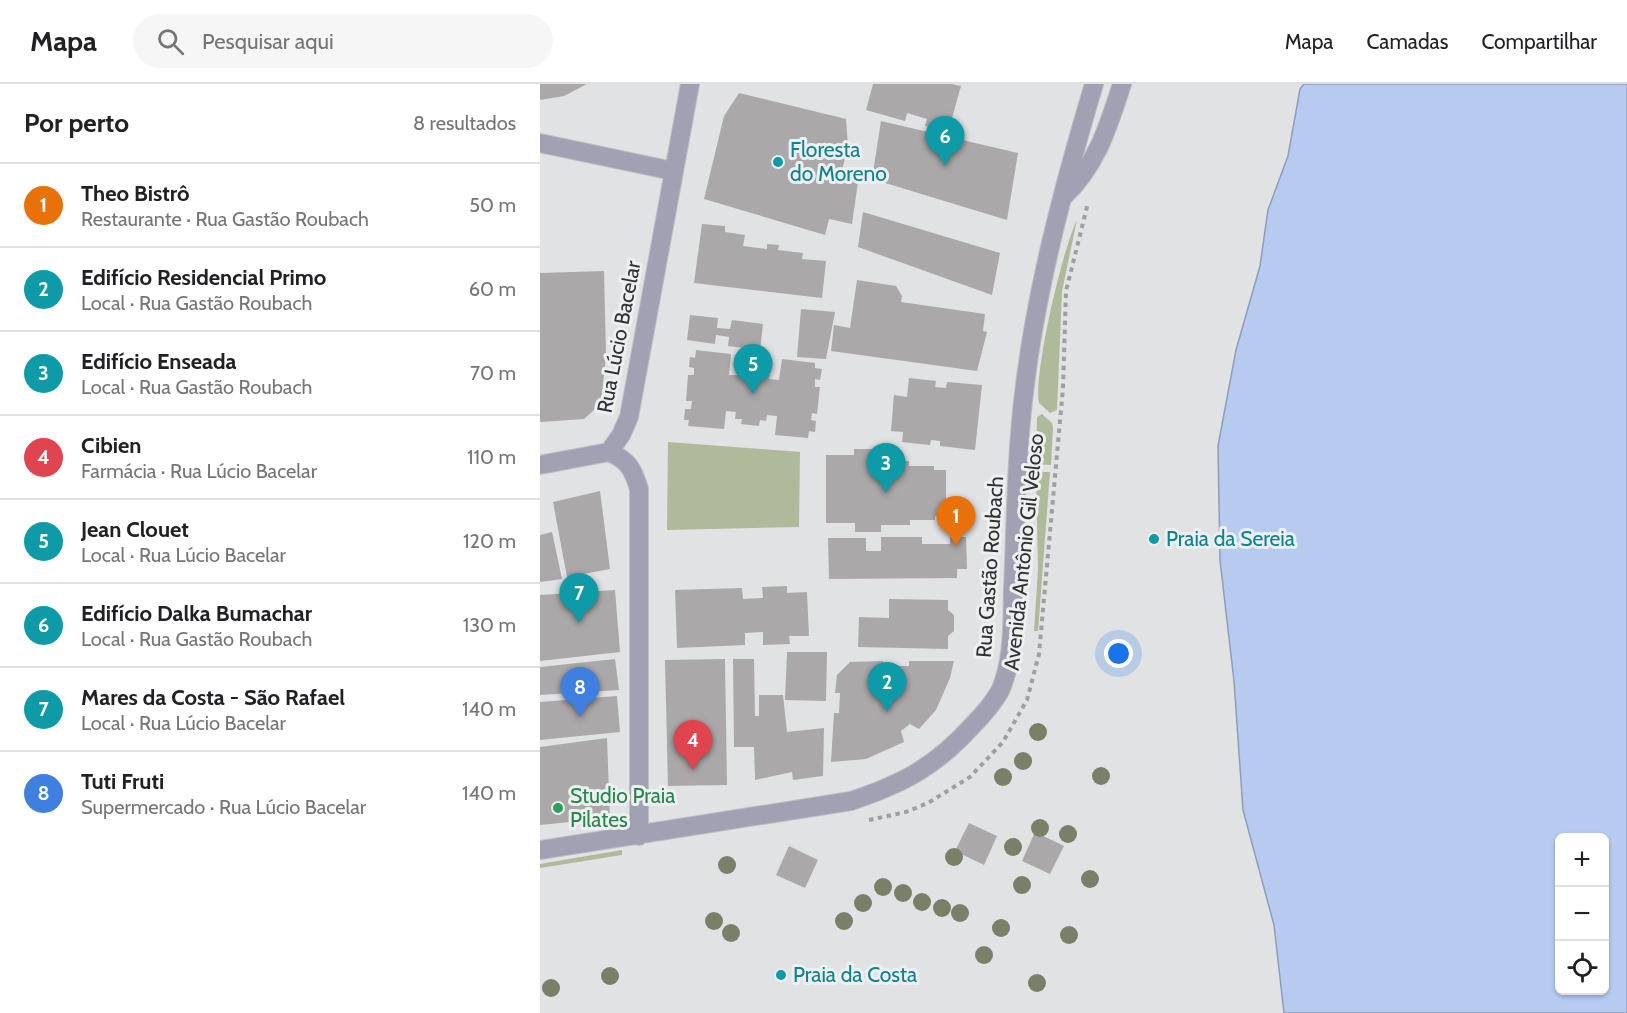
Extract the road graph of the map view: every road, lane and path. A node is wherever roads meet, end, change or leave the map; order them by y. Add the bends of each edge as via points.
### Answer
1 (690, 84) edge
2 (1094, 84) edge
3 (1122, 84) edge
4 (540, 143) edge
5 (673, 171) junction
6 (1062, 198) junction
7 (1087, 208) dead end
8 (609, 452) junction
9 (540, 465) edge
10 (859, 822) dead end
11 (639, 836) junction
12 (540, 850) edge

1 - 5 street, Rua Lúcio Bacelar
2 - 6 street, Rua Gastão Roubach
3 - 6 street via 1094,160
4 - 5 street
5 - 8 street, Rua Lúcio Bacelar via 629,417
6 - 11 street, Rua Gastão Roubach via 1023,395 1011,649 1000,690 952,749 921,772 885,789 850,801
7 - 10 path, Avenida Antônio Gil Veloso via 1066,291 1063,388 1039,654 1027,700 987,761 950,792 906,812
8 - 9 street
8 - 11 street via 626,459 639,489
11 - 12 street

